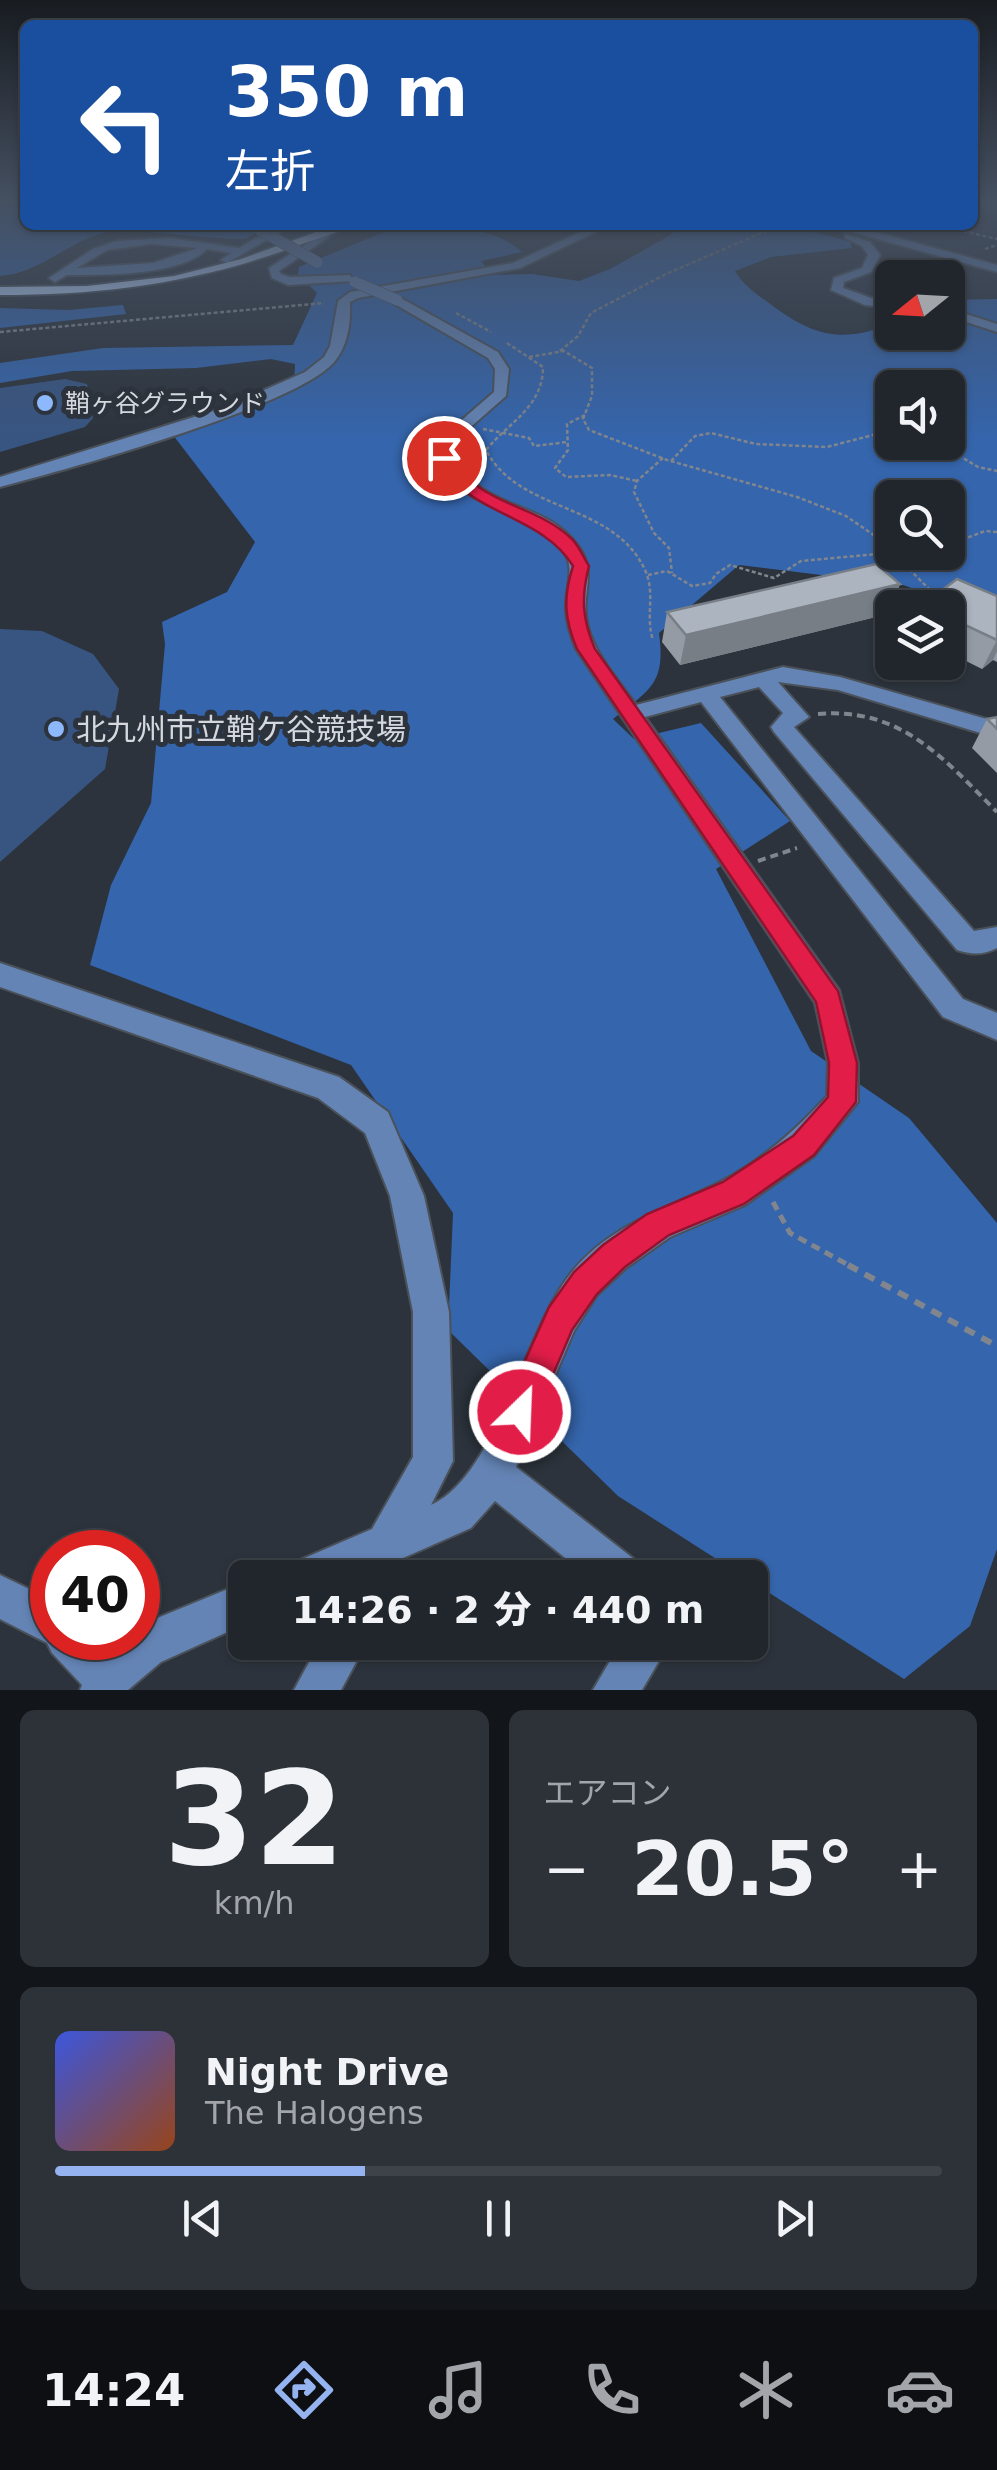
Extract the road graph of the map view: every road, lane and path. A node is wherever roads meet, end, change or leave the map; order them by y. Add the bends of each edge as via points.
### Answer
1 (125, 282) edge
2 (149, 282) edge
3 (354, 282) edge
4 (417, 282) edge
5 (651, 282) edge
6 (838, 282) edge
7 (0, 289) edge
8 (344, 301) junction
9 (875, 303) edge
10 (452, 312) dead end
11 (965, 318) edge
12 (997, 328) edge
13 (0, 332) edge
14 (493, 334) dead end
15 (505, 342) dead end
16 (560, 351) junction
17 (528, 357) junction
18 (585, 415) junction
19 (463, 426) junction
20 (501, 432) junction
21 (875, 434) edge
22 (567, 442) junction
23 (663, 458) junction
24 (965, 460) edge
25 (672, 461) junction
26 (997, 470) edge
27 (637, 481) junction
28 (0, 482) edge
29 (997, 532) edge
30 (875, 538) edge
31 (965, 539) edge
32 (875, 556) edge
33 (911, 570) edge
34 (648, 574) junction
35 (672, 574) junction
36 (930, 590) edge
37 (654, 640) dead end
38 (764, 679) junction
39 (706, 694) junction
40 (634, 713) junction
41 (798, 718) junction
42 (997, 730) edge
43 (997, 812) edge
44 (809, 844) dead end
45 (758, 861) dead end
46 (996, 937) edge
47 (0, 975) edge
48 (997, 1027) edge
49 (758, 1176) junction
50 (997, 1346) edge
51 (492, 1474) junction
52 (382, 1560) edge
53 (384, 1560) edge
54 (601, 1560) edge
55 (0, 1596) edge
56 (228, 1610) edge
57 (30, 1612) edge
58 (84, 1660) edge
59 (334, 1660) edge
60 (635, 1660) edge
61 (104, 1685) edge
62 (316, 1690) edge
63 (614, 1690) edge

1 - 7 main road
2 - 7 main road
3 - 19 street, bridge via 493,354 502,369 502,392
4 - 8 street
5 - 16 path via 591,313
6 - 9 street via 837,290
8 - 13 path
8 - 28 street via 344,324 328,362 298,382
10 - 14 path
11 - 12 street
15 - 17 path
16 - 17 path
16 - 18 path via 592,368
17 - 20 path via 543,367 540,394
18 - 22 path via 567,424
18 - 23 path via 589,430
19 - 20 path
19 - 40 street via 441,445 452,474 484,501 567,543 581,566 575,624
20 - 22 path via 529,438 534,446
20 - 34 path via 486,450 490,465 618,534
21 - 25 path via 826,447 756,444 710,433 695,436
22 - 27 path via 555,468 566,477
23 - 25 path
23 - 27 path
24 - 26 path
25 - 30 path via 797,497 846,516
27 - 35 path via 634,492 648,523 670,548
29 - 31 path
32 - 35 path via 801,561 774,578 725,564 710,583 692,586
33 - 36 path
34 - 35 path
34 - 37 path via 647,625
38 - 39 street
38 - 41 street
38 - 42 street via 783,674 840,684
39 - 40 street
39 - 48 street via 953,1008
40 - 49 street via 829,998 843,1063 842,1102 803,1146
41 - 43 path via 872,714 918,736
41 - 46 street via 782,727 967,942
44 - 45 path
47 - 52 street via 328,1087 377,1123 407,1196 430,1312 433,1461
49 - 50 path via 790,1233
49 - 51 street via 658,1224 586,1283 561,1318
51 - 53 street via 456,1514
51 - 54 street
55 - 57 street
56 - 61 street via 155,1640
58 - 61 street
59 - 62 street
60 - 63 street

